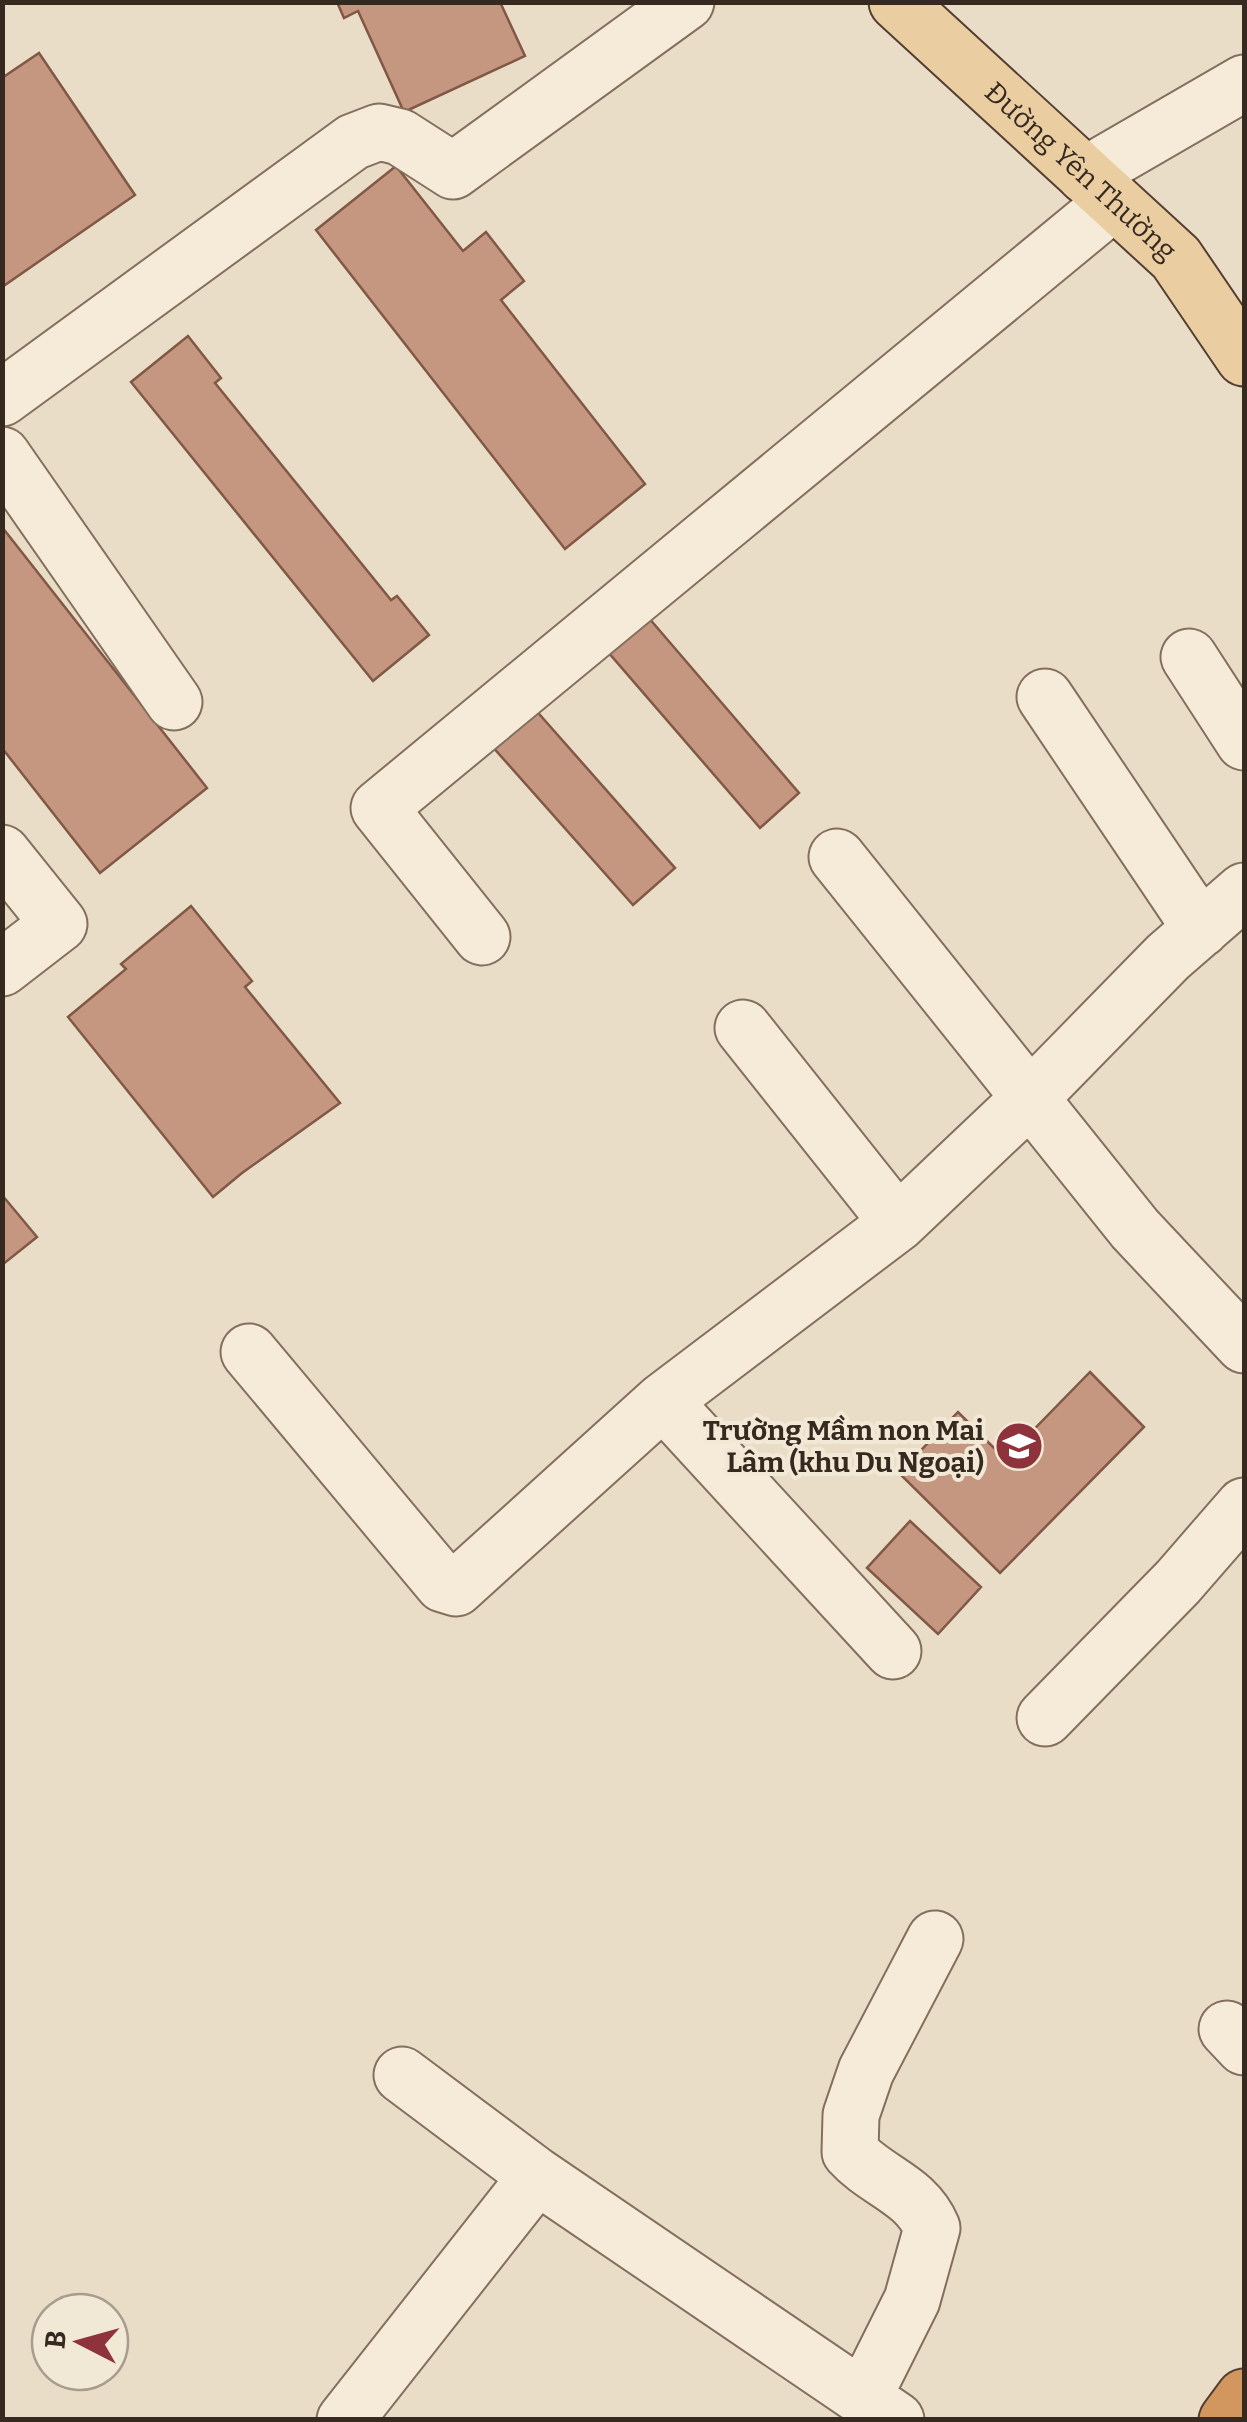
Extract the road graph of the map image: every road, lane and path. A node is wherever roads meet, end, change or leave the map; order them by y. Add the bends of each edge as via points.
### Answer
1 (686, 2) edge
2 (897, 2) edge
3 (1244, 83) edge
4 (1099, 188) junction
5 (1244, 358) edge
6 (2, 398) edge
7 (2, 454) edge
8 (1189, 657) dead end
9 (1045, 697) dead end
10 (174, 702) dead end
11 (1244, 742) edge
12 (2, 853) edge
13 (838, 858) dead end
14 (1244, 891) edge
15 (1201, 929) junction
16 (482, 937) dead end
17 (2, 968) edge
18 (743, 1028) dead end
19 (1030, 1098) junction
20 (898, 1223) junction
21 (1237, 1322) edge
22 (249, 1352) dead end
23 (663, 1401) junction
24 (1244, 1506) edge
25 (892, 1651) dead end
26 (1046, 1718) dead end
27 (936, 1940) dead end
28 (402, 2075) dead end
29 (537, 2176) junction
30 (1244, 2397) edge
31 (880, 2408) edge
32 (345, 2420) edge
33 (1227, 2420) edge

1 - 6 street via 454,171 400,137 379,132 353,142
2 - 4 main road, Đường Yên Thường
3 - 4 street
4 - 5 main road, Đường Yên Thường via 1176,258
4 - 16 street via 379,808
7 - 10 street
8 - 11 street
9 - 15 street
12 - 17 street via 59,924
13 - 19 street
14 - 15 street
15 - 19 street
18 - 20 street
19 - 20 street
19 - 21 street via 1134,1229
20 - 23 street
22 - 23 street via 443,1584 456,1588
23 - 25 street
24 - 26 street
27 - 31 street via 851,2114 850,2152 913,2198 932,2228
28 - 29 street
29 - 31 street
29 - 32 street
30 - 33 highway

